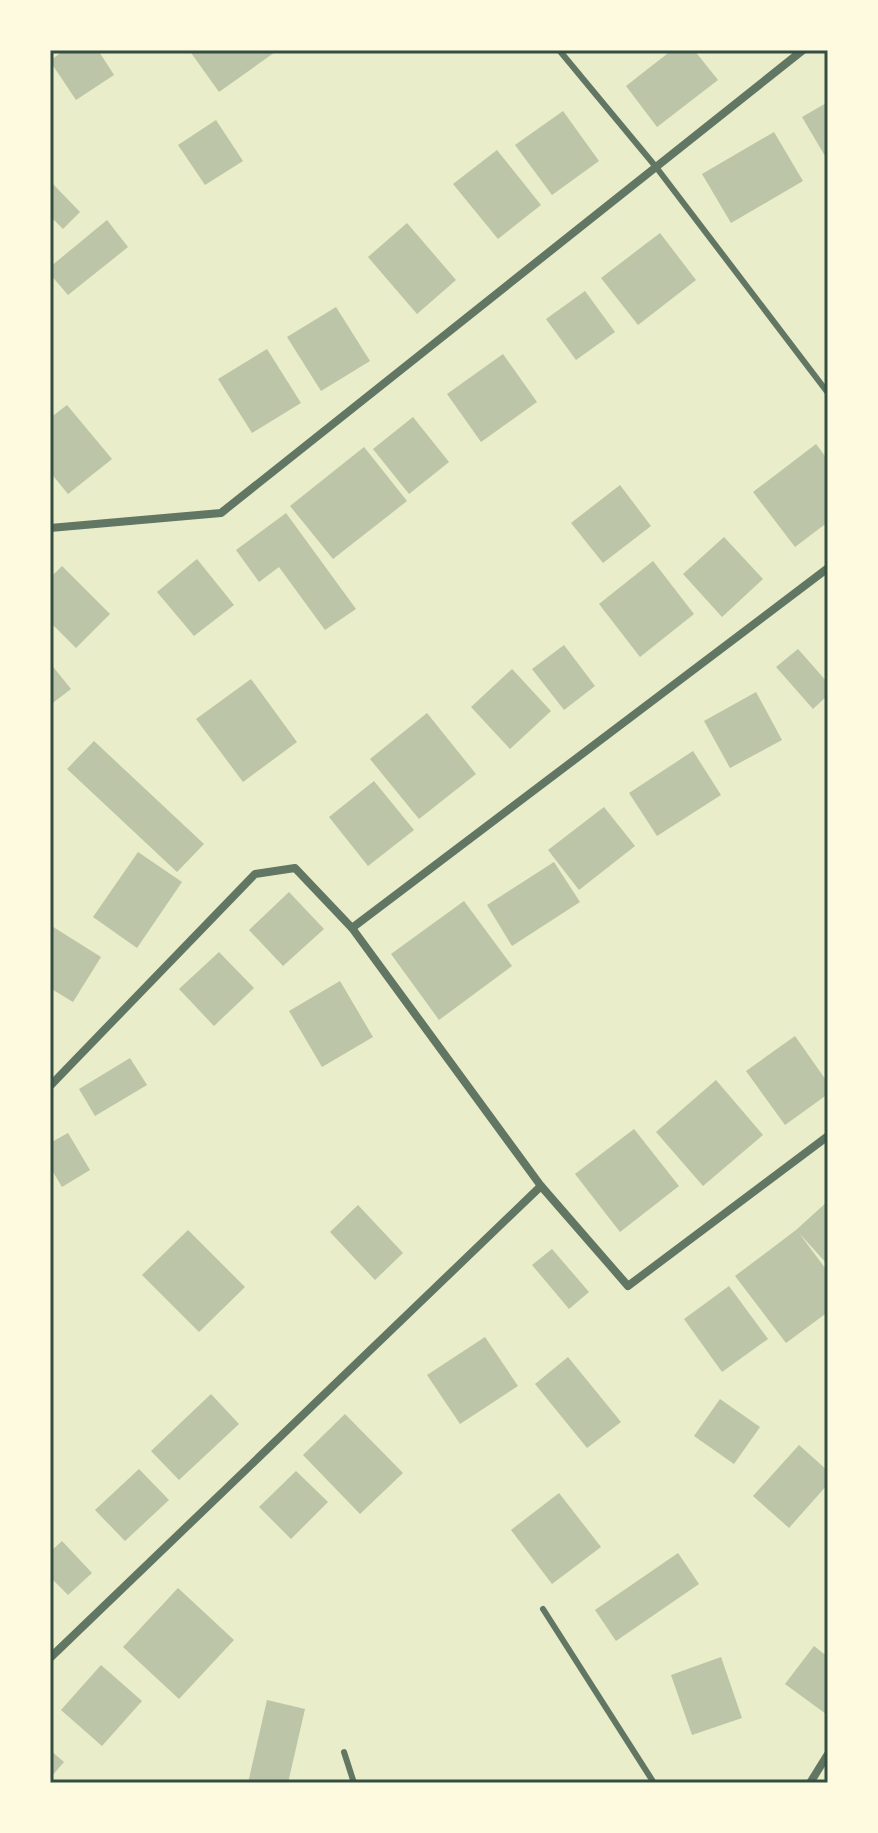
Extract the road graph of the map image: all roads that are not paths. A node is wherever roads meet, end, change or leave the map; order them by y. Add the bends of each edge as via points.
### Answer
1 (559, 50) edge
2 (803, 50) edge
3 (656, 167) junction
4 (828, 393) edge
5 (50, 528) edge
6 (828, 568) edge
7 (352, 928) junction
8 (50, 1086) edge
9 (828, 1136) edge
10 (541, 1186) junction
11 (543, 1609) dead end
12 (50, 1658) edge
13 (344, 1752) dead end
14 (828, 1754) edge
15 (354, 1783) edge
16 (654, 1783) edge
17 (810, 1783) edge

1 - 3 lane
2 - 3 street
3 - 4 lane
3 - 5 street via 221,513
6 - 7 street
7 - 8 street via 295,868 255,874
7 - 10 street
9 - 10 street via 628,1286
10 - 12 street
11 - 16 lane
13 - 15 lane
14 - 17 street

